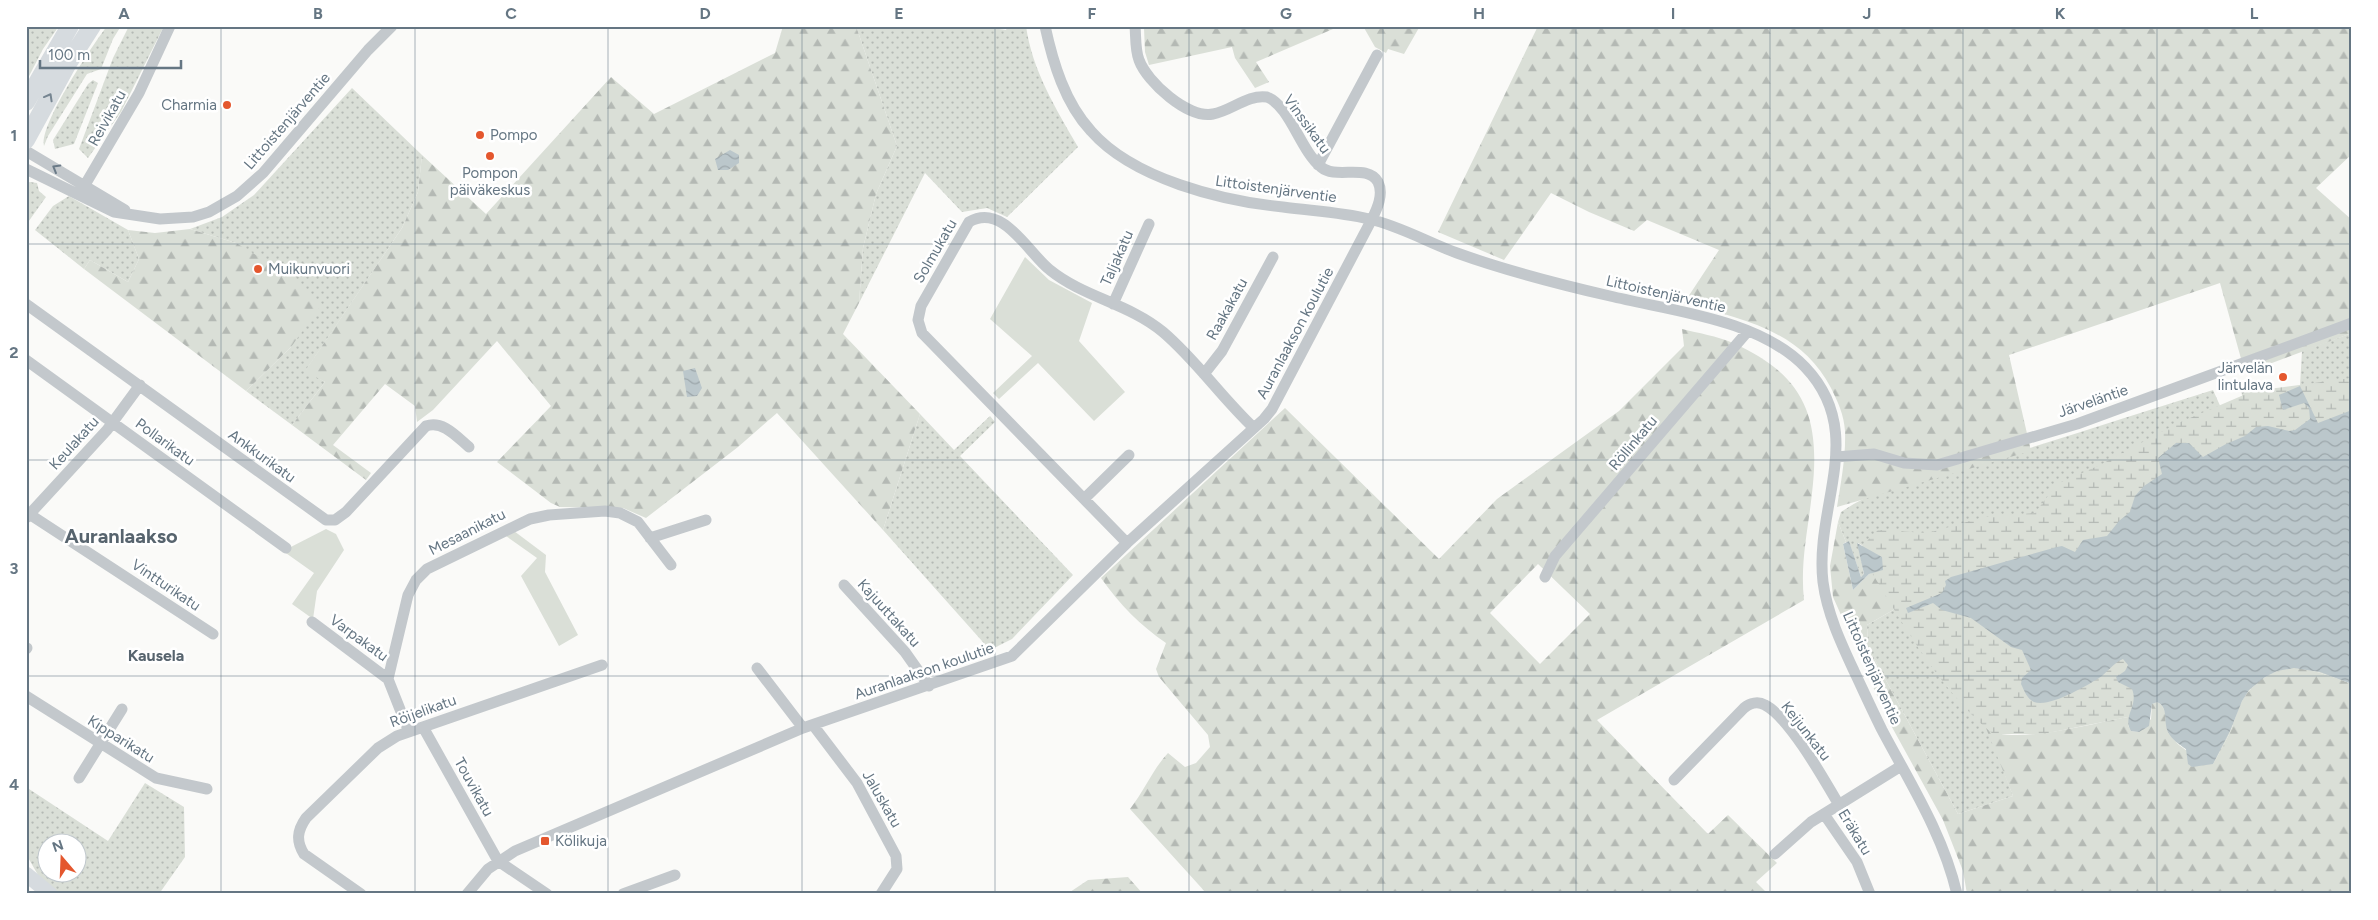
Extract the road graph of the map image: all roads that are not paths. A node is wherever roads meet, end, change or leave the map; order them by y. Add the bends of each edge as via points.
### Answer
1 (70, 26) edge
2 (92, 26) edge
3 (170, 26) edge
4 (392, 26) edge
5 (1045, 26) edge
6 (1135, 26) edge
7 (1377, 55) dead end
8 (26, 102) edge
9 (26, 140) edge
10 (26, 151) edge
11 (1318, 165) junction
12 (26, 169) edge
13 (86, 186) junction
14 (79, 195) junction
15 (131, 213) junction
16 (1372, 219) junction
17 (1149, 224) dead end
18 (1273, 257) dead end
19 (26, 304) edge
20 (1113, 304) junction
21 (2352, 323) edge
22 (1748, 330) junction
23 (26, 360) edge
24 (1204, 374) junction
25 (140, 385) junction
26 (113, 423) junction
27 (1254, 428) junction
28 (469, 447) dead end
29 (1129, 455) dead end
30 (1836, 456) junction
31 (1084, 499) junction
32 (27, 515) edge
33 (706, 520) dead end
34 (650, 538) junction
35 (1127, 543) junction
36 (286, 548) dead end
37 (671, 565) dead end
38 (1546, 578) dead end
39 (844, 585) dead end
40 (312, 622) dead end
41 (213, 634) dead end
42 (602, 665) dead end
43 (757, 668) dead end
44 (388, 679) junction
45 (929, 686) junction
46 (26, 696) edge
47 (122, 709) dead end
48 (808, 726) junction
49 (423, 727) junction
50 (409, 732) junction
51 (100, 744) junction
52 (1901, 766) junction
53 (79, 778) dead end
54 (1674, 780) dead end
55 (207, 789) dead end
56 (1839, 805) junction
57 (1824, 814) junction
58 (1775, 854) dead end
59 (498, 861) junction
60 (26, 874) edge
61 (675, 875) dead end
62 (50, 894) edge
63 (360, 894) edge
64 (467, 894) edge
65 (546, 894) edge
66 (623, 894) edge
67 (881, 894) edge
68 (1870, 894) edge
69 (1957, 894) edge

1 - 8 highway
9 -> 2 highway
3 - 13 street, Reivikatu via 139,93
4 - 15 street, Littoistenjärventie via 264,173 237,196 209,212 193,216 160,219
5 - 16 street, Littoistenjärventie via 1061,82 1082,119 1101,141 1135,164 1178,184 1216,196
6 - 11 street, Vinssikatu via 1142,67 1174,100 1187,109 1206,115 1257,97 1271,99
7 - 11 street
13 -> 10 street, Littoistenjärventie
11 - 16 street, Vinssikatu via 1331,172 1365,173 1376,179 1380,198
12 - 14 street, Littoistenjärventie
13 - 14 street, Reivikatu
13 - 15 street, Littoistenjärventie
14 - 15 street, Littoistenjärventie via 109,210
16 - 22 street, Littoistenjärventie via 1522,276
16 - 27 street, Auranlaakson koulutie via 1276,402
17 - 20 street, Taljakatu
18 - 24 street, Raakakatu via 1222,351
19 - 25 street, Ankkurikatu
20 - 24 street, Solmukatu via 1160,330
20 - 31 street, Solmukatu via 1052,272 1003,224 983,217 969,222 963,230 918,316 920,328 928,340
21 - 30 street, Järveläntie via 2077,424 1937,465 1904,463 1874,454
22 - 30 street, Littoistenjärventie via 1787,351 1813,377 1832,413
22 - 38 street, Röllinkatu via 1555,556
23 - 26 street, Pollarikatu
24 - 27 street, Solmukatu
25 - 26 street, Keulakatu
25 - 28 street, Ankkurikatu via 326,520 335,520 346,512 426,426 444,427
26 - 32 street, Keulakatu
26 - 36 street, Pollarikatu
27 - 35 street, Auranlaakson koulutie
29 - 31 street
30 - 52 street, Littoistenjärventie via 1821,564 1826,599 1846,653
31 - 35 street, Solmukatu
32 - 41 street, Vintturikatu
33 - 34 street
34 - 37 street, Mesaanikatu
34 - 44 street, Mesaanikatu via 638,522 620,513 550,514 521,522 434,565 416,580 408,595
35 - 45 street, Auranlaakson koulutie via 1012,656
39 - 45 street, Kajuuttakatu via 905,652
40 - 44 street, Varpakatu
42 - 49 street, Röijelikatu
43 - 48 street, Jaluskatu
44 - 50 street
45 - 48 street, Auranlaakson koulutie
46 - 51 street, Kipparikatu
47 - 51 street
48 - 59 street, Auranlaakson koulutie
48 - 67 street, Jaluskatu via 857,783 896,856 897,869
49 - 50 street, Röijelikatu
49 - 59 street, Touvikatu
50 - 63 street, Röijelikatu via 384,743 310,814 300,828 298,844 307,858
51 - 53 street
51 - 55 street, Kipparikatu via 156,778
52 - 56 street, Eräkatu
52 - 69 street, Littoistenjärventie via 1941,842
54 - 56 street, Keijunkatu via 1744,708 1752,703 1761,703 1773,711 1798,741
56 - 57 street, Eräkatu
57 - 58 street
57 - 68 street, Eräkatu via 1856,862
59 - 64 street, Auranlaakson koulutie
59 - 65 street
60 - 62 main road
61 - 66 street

